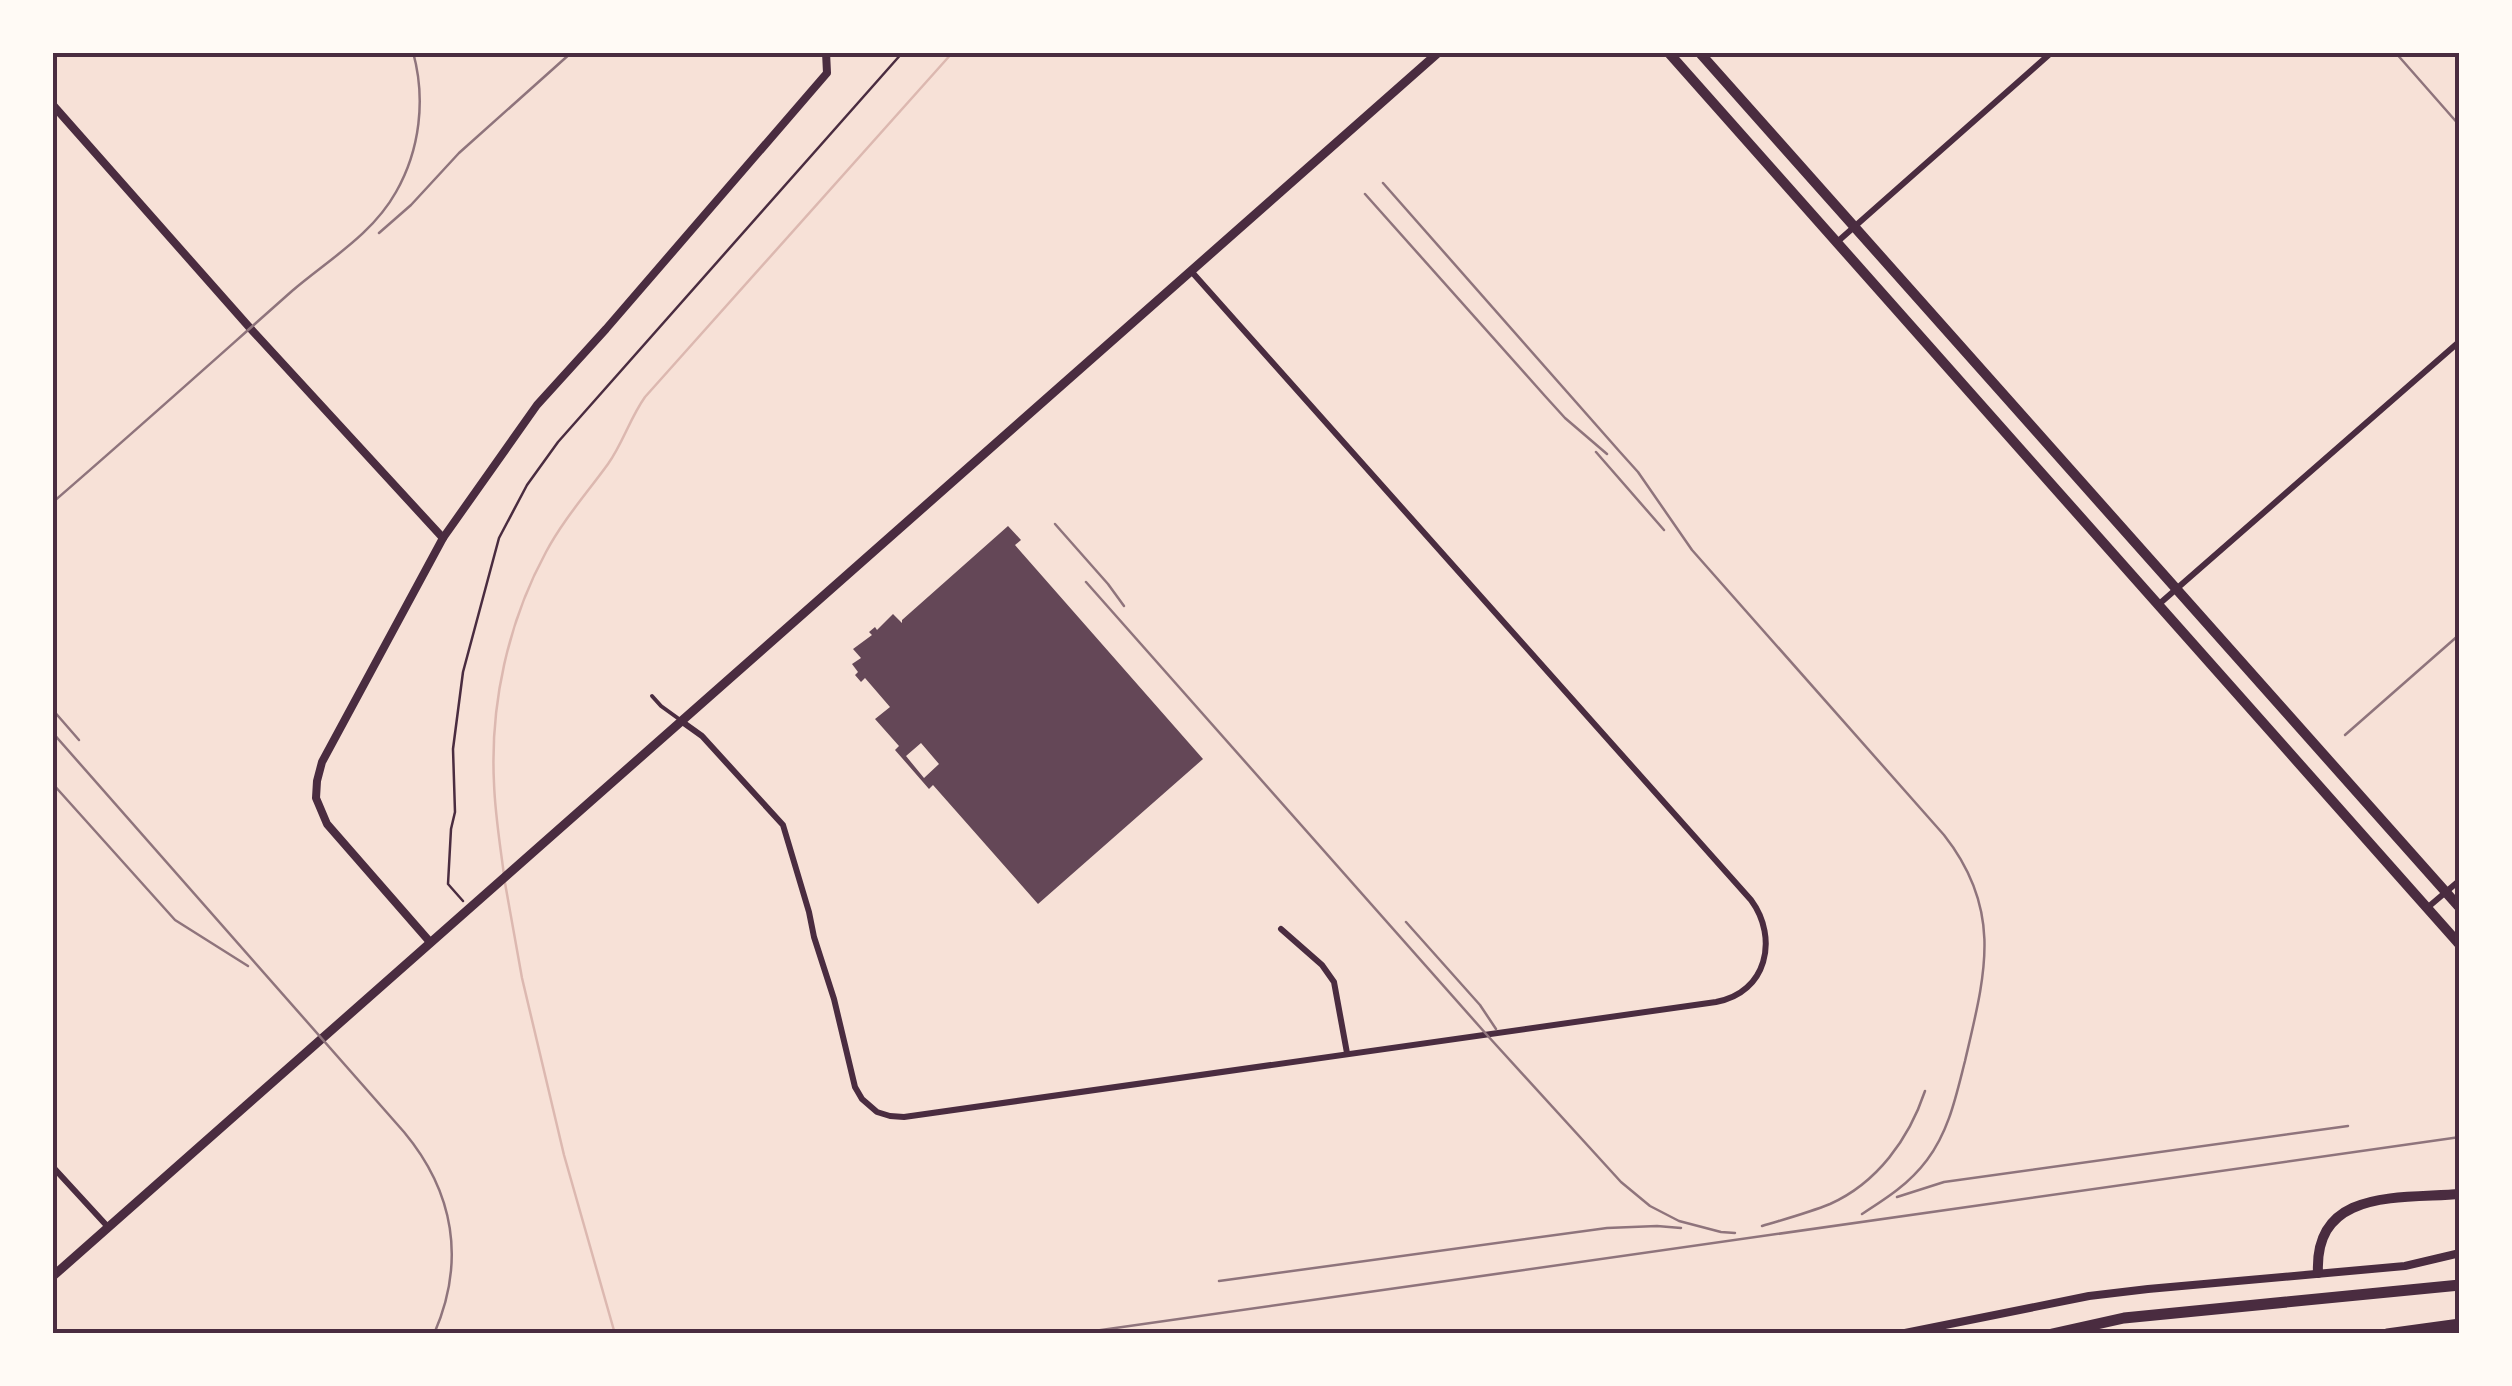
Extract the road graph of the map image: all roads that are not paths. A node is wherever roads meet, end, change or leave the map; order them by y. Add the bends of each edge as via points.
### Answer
1 (826, 52) edge
2 (1418, 52) edge
3 (1439, 52) edge
4 (1668, 52) edge
5 (1700, 52) edge
6 (2052, 52) edge
7 (1427, 63) junction
8 (1726, 82) junction
9 (1708, 99) junction
10 (52, 104) edge
11 (1854, 227) junction
12 (1836, 242) junction
13 (1191, 271) junction
14 (2460, 342) edge
15 (442, 538) junction
16 (2176, 590) junction
17 (2158, 605) junction
18 (652, 696) dead end
19 (682, 721) junction
20 (2460, 880) edge
21 (2445, 892) junction
22 (2427, 908) junction
23 (2460, 908) edge
24 (1281, 929) dead end
25 (2456, 941) edge
26 (430, 942) junction
27 (1347, 1053) junction
28 (52, 1166) edge
29 (2460, 1194) edge
30 (108, 1228) junction
31 (2460, 1252) edge
32 (2318, 1273) junction
33 (52, 1277) edge
34 (2460, 1285) edge
35 (2460, 1324) edge
36 (1900, 1334) edge
37 (2052, 1334) edge
38 (2386, 1334) edge

1 - 15 street via 827,73 537,404
2 - 7 street
3 - 7 main road
4 - 9 main road
5 - 8 main road
6 - 11 street
7 - 13 main road
8 - 9 main road
8 - 11 main road
9 - 12 main road
10 - 15 street
11 - 12 street
11 - 16 main road
12 - 17 main road
13 - 19 main road
13 - 27 street via 1751,900 1766,934 1766,956 1756,976 1724,1001
14 - 16 street
15 - 26 street via 322,762 316,789 327,824
16 - 17 street
16 - 21 main road
17 - 22 main road
18 - 19 lane
19 - 26 main road
19 - 27 street via 783,825 856,1087 877,1112 904,1117
20 - 21 street
21 - 22 street
21 - 23 main road
22 - 25 main road
24 - 27 street via 1334,982
26 - 30 main road
28 - 30 street
29 - 32 main road via 2372,1201 2342,1212 2322,1236
30 - 33 main road
31 - 32 street via 2405,1266
32 - 36 street via 2088,1296
34 - 37 highway via 2124,1318
35 - 38 highway

